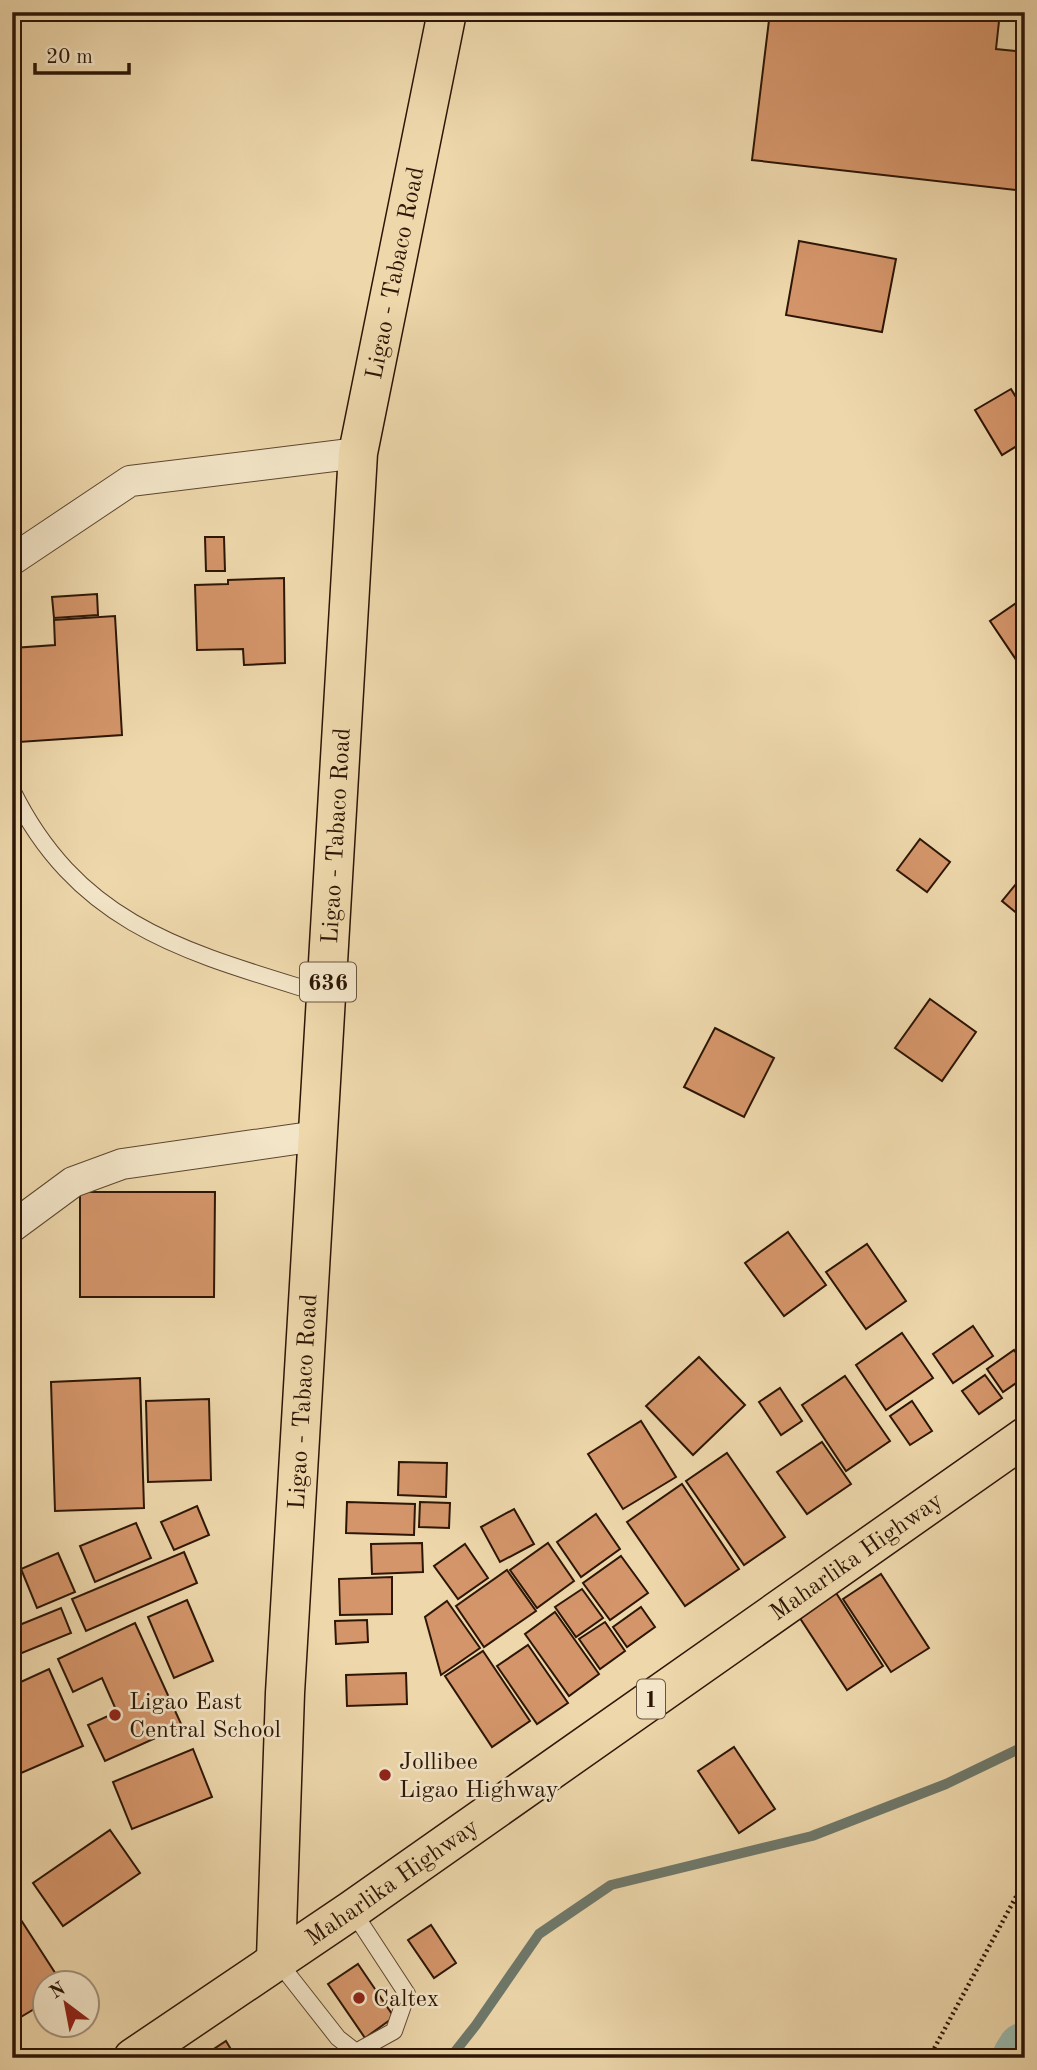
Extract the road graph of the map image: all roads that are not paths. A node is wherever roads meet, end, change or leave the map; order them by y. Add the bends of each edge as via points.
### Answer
1 (447, 12) edge
2 (358, 453) junction
3 (12, 560) edge
4 (12, 790) edge
5 (327, 996) junction
6 (317, 1136) junction
7 (12, 1227) edge
8 (1025, 1437) edge
9 (352, 1910) junction
10 (276, 1959) junction
11 (133, 2058) edge

1 - 2 main road, Ligao - Tabaco Road / 636
2 - 3 street via 130,481
2 - 5 main road, Ligao - Tabaco Road / 636
4 - 5 lane via 67,874 132,925 207,959
5 - 6 main road, Ligao - Tabaco Road / 636
6 - 7 street via 122,1164 73,1182
6 - 10 main road, Ligao - Tabaco Road / 636 via 285,1693
8 - 9 main road, Maharlika Highway / 1
9 - 10 main road, Maharlika Highway / 1
9 - 10 lane via 407,1994 394,2031 356,2052 338,2038
10 - 11 main road, Maharlika Highway / 1

